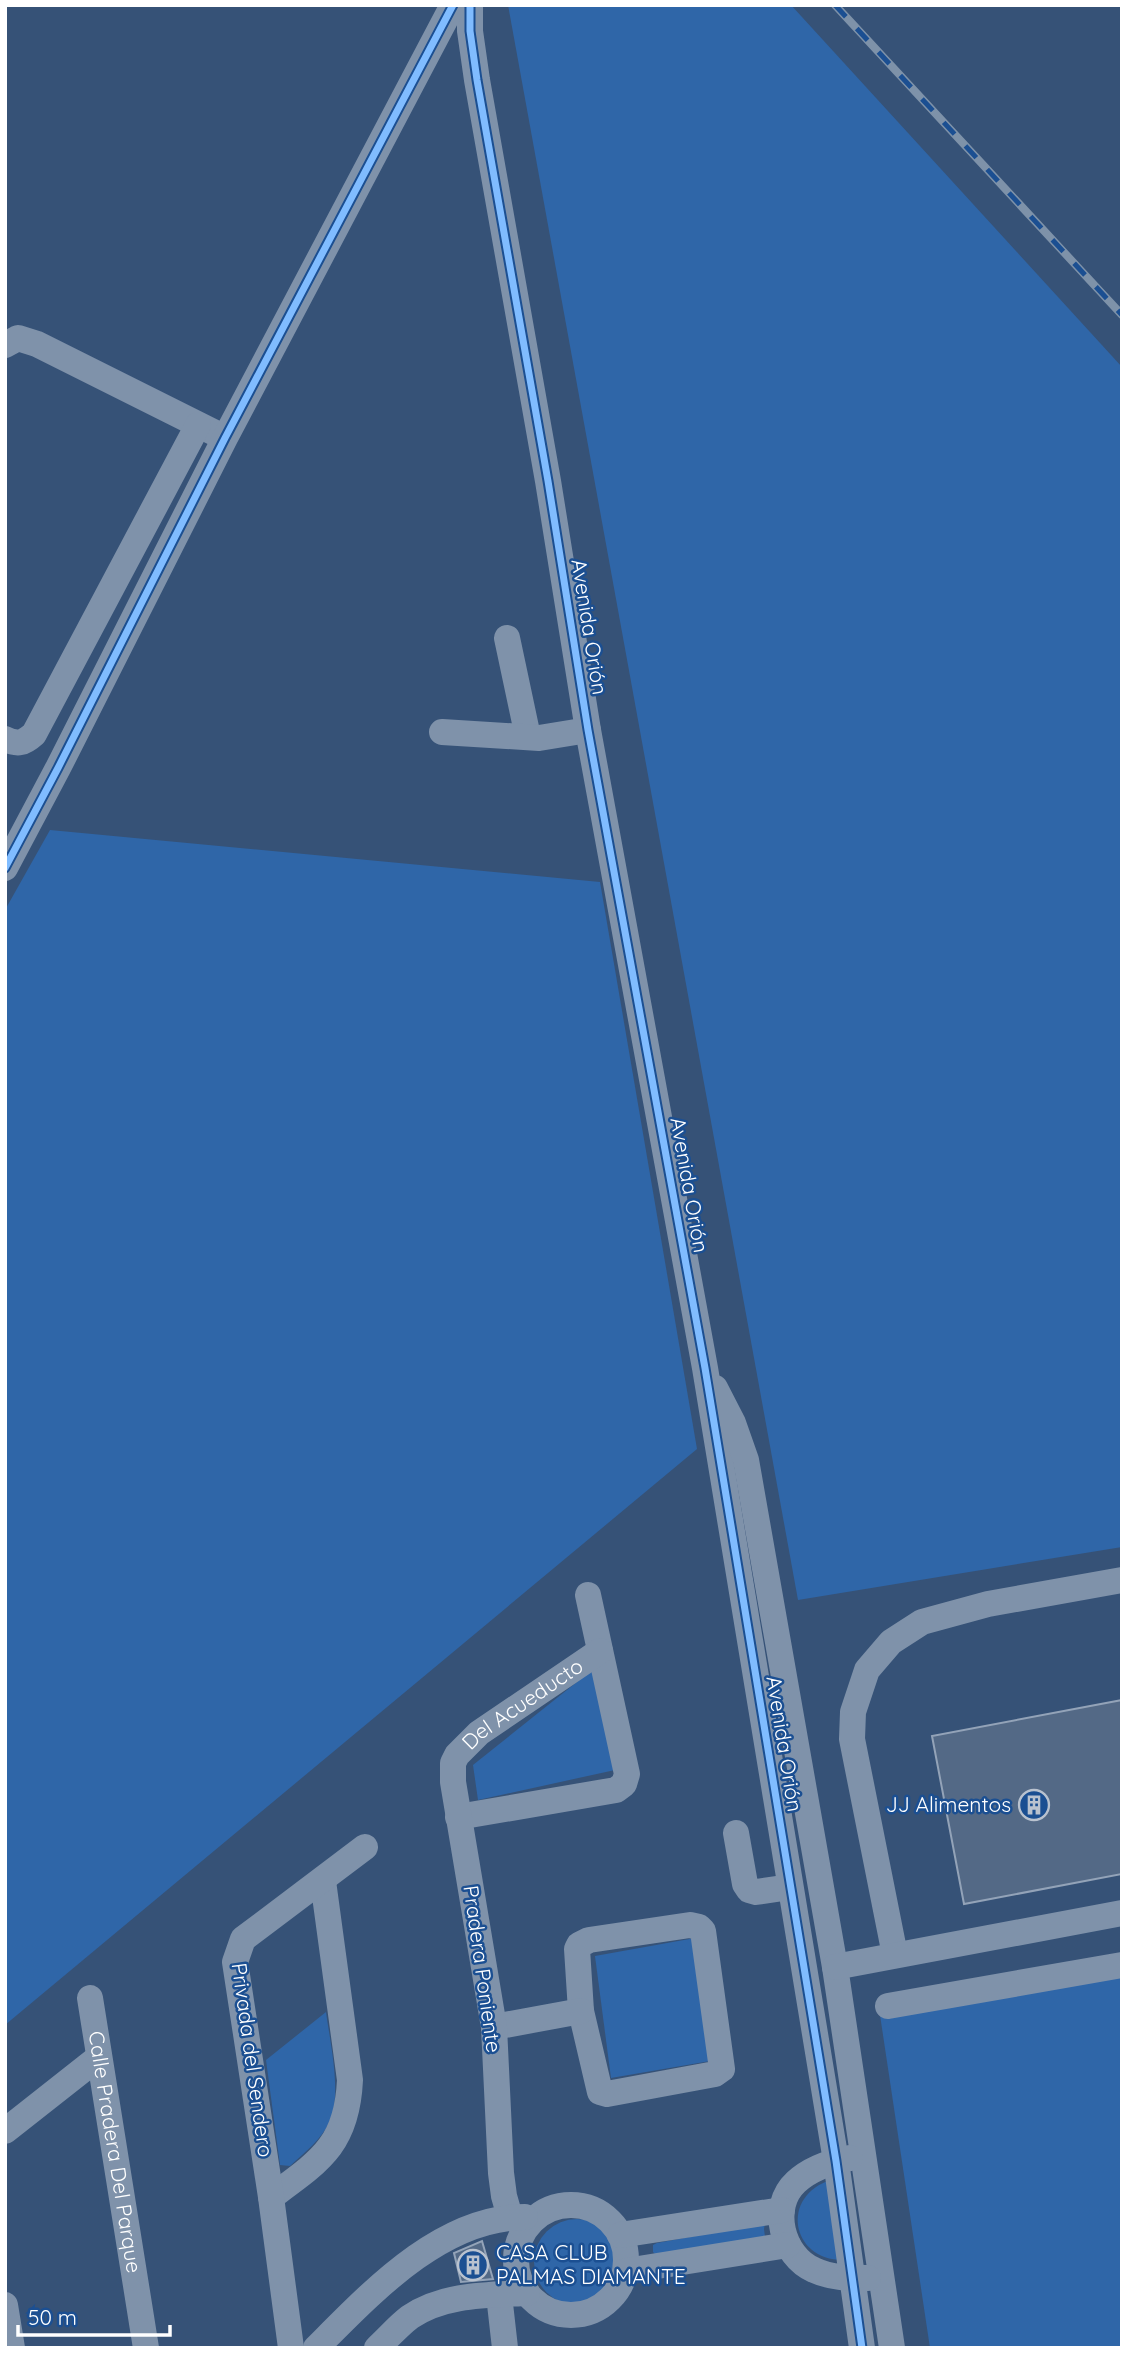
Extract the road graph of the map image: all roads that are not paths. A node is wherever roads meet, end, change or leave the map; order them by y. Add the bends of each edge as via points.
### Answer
1 (453, 5) edge
2 (460, 5) edge
3 (470, 18) edge
4 (5, 345) edge
5 (198, 425) junction
6 (225, 438) junction
7 (507, 638) dead end
8 (588, 730) junction
9 (442, 732) dead end
10 (528, 737) junction
11 (5, 739) edge
12 (5, 868) edge
13 (705, 1368) junction
14 (1122, 1580) edge
15 (588, 1595) dead end
16 (600, 1651) junction
17 (453, 1763) joint
18 (458, 1817) junction
19 (736, 1833) dead end
20 (365, 1847) dead end
21 (323, 1881) junction
22 (790, 1887) junction
23 (1122, 1913) edge
24 (895, 1955) junction
25 (1122, 1965) edge
26 (835, 1967) junction
27 (90, 1998) dead end
28 (888, 2006) dead end
29 (581, 2011) junction
30 (494, 2027) junction
31 (99, 2057) junction
32 (5, 2131) edge
33 (864, 2156) junction
34 (836, 2161) junction
35 (271, 2197) junction
36 (782, 2210) junction
37 (510, 2217) junction
38 (537, 2217) junction
39 (621, 2235) junction
40 (788, 2245) junction
41 (626, 2271) junction
42 (852, 2278) junction
43 (880, 2278) junction
44 (527, 2293) junction
45 (499, 2295) junction
46 (5, 2305) edge
47 (12, 2348) edge
48 (146, 2348) edge
49 (291, 2348) edge
50 (316, 2348) edge
51 (377, 2348) edge
52 (505, 2348) edge
53 (862, 2348) edge
54 (892, 2348) edge

1 - 6 street
2 - 3 street, Avenida Orión
3 - 8 street, Avenida Orión
4 - 5 street via 18,338 37,344
5 - 6 street
5 - 11 street via 34,734 15,744
6 - 12 street
7 - 10 street
8 - 10 street
8 - 13 street, Avenida Orión
9 - 10 street
13 - 22 street, Avenida Orión
13 - 26 street, Avenida Orión via 746,1460
14 - 24 street via 988,1604 922,1622 891,1642 866,1670 853,1712 852,1740
15 - 16 street
16 - 17 street, Del Acueducto via 479,1733
16 - 18 street via 627,1774 624,1784 616,1790
17 - 18 street, Pradera Poniente
18 - 30 street, Pradera Poniente
19 - 22 street via 748,1890
20 - 21 street, Privada del Sendero
21 - 35 street, Privada del Sendero via 350,2080 349,2106 328,2152
21 - 35 street, Privada del Sendero via 243,1939 235,1962
22 - 34 street, Avenida Orión
23 - 24 street
24 - 26 street
25 - 28 street
26 - 33 street, Avenida Orión
27 - 31 street, Calle Pradera Del Parque
29 - 29 street via 579,1945 699,1927 722,2069 715,2074 603,2093 596,2083
29 - 30 street
30 - 37 street, Pradera Poniente via 501,2173
31 - 32 street
31 - 48 street, Calle Pradera Del Parque
33 - 34 street
33 - 43 street, Avenida Orión
34 - 36 street via 821,2165 795,2183
34 - 42 street, Avenida Orión
35 - 49 street, Privada del Sendero
36 - 39 street
36 - 40 street
37 - 38 street
37 - 50 street via 454,2234 405,2266 371,2292
38 - 39 street via 566,2206 581,2206 608,2220
38 - 44 street via 520,2240 517,2254
39 - 41 street
40 - 41 street
40 - 42 street via 813,2270
41 - 44 street via 607,2302 584,2314 547,2309
42 - 43 street
42 - 53 street, Avenida Orión
43 - 54 street, Avenida Orión
44 - 45 street
45 - 51 street via 443,2301 421,2310
45 - 52 street
46 - 47 street

